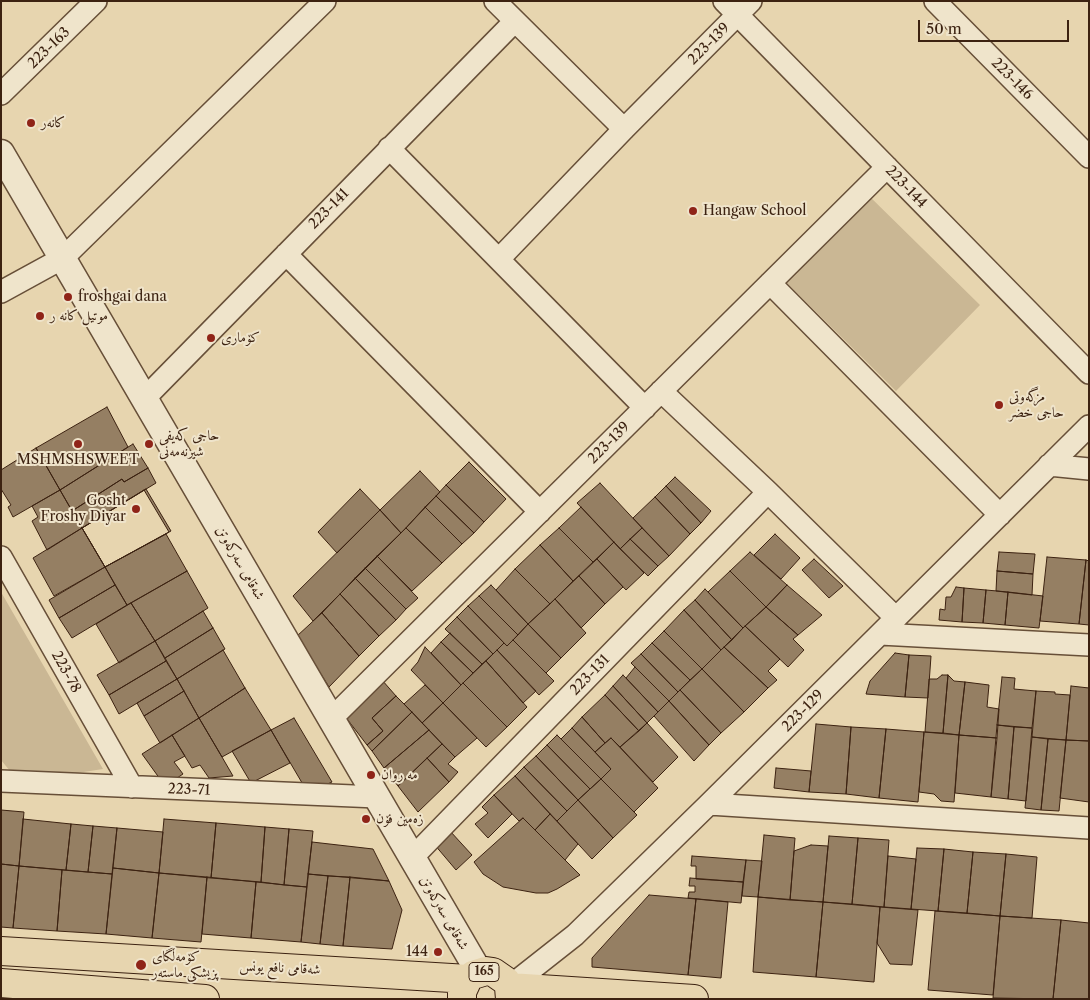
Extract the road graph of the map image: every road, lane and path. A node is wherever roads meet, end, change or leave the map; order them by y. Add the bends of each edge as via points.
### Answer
1 (96, 1) edge
2 (325, 1) edge
3 (496, 1) edge
4 (935, 1) edge
5 (738, 6) edge
6 (515, 21) junction
7 (1, 94) edge
8 (624, 129) junction
9 (389, 148) junction
10 (1, 153) edge
11 (1089, 157) edge
12 (887, 167) junction
13 (286, 254) junction
14 (63, 258) junction
15 (499, 259) junction
16 (770, 283) junction
17 (1, 292) edge
18 (1089, 373) edge
19 (661, 392) junction
20 (144, 399) junction
21 (645, 408) junction
22 (1089, 426) edge
23 (1049, 466) junction
24 (1089, 469) edge
25 (768, 492) junction
26 (540, 512) junction
27 (1000, 515) junction
28 (1, 557) edge
29 (896, 618) junction
30 (880, 634) junction
31 (1089, 645) edge
32 (331, 719) junction
33 (5, 777) edge
34 (132, 788) junction
35 (377, 798) junction
36 (709, 804) junction
37 (1089, 828) edge
38 (412, 858) junction
39 (1, 951) edge
40 (1, 983) edge
41 (470, 983) edge
42 (510, 993) edge
43 (205, 999) edge
44 (694, 999) edge

1 - 7 street, 223-163
2 - 14 street
3 - 6 street
4 - 11 street, 223-146
5 - 8 street, 223-139
5 - 12 street, 223-144
6 - 8 street
6 - 9 street, 223-141
8 - 15 street, 223-139
9 - 13 street, 223-141
9 - 15 street
10 - 14 street, شەقامی سەرکەوتن
12 - 16 street, 223-139
12 - 18 street, 223-144
13 - 20 street, 223-141
13 - 26 street
14 - 17 street
14 - 20 street, شەقامی سەرکەوتن
15 - 21 street
16 - 19 street, 223-139
16 - 27 street
19 - 21 street, 223-139
19 - 25 street
20 - 32 street, شەقامی سەرکەوتن
21 - 26 street, 223-139
22 - 23 street, 223-129
23 - 24 street
23 - 27 street, 223-129
25 - 29 street
25 - 38 street, 223-131
26 - 32 street, 223-139
27 - 29 street, 223-129
28 - 34 street, 223-78
29 - 30 street, 223-129
30 - 31 street
30 - 36 street, 223-129
32 - 35 street, شەقامی سەرکەوتن
33 - 34 street, 223-71
34 - 35 street, 223-71
35 - 38 street, شەقامی سەرکەوتن
36 - 37 street
36 - 42 street, 223-129 via 575,935
38 - 41 street, شەقامی سەرکەوتن
39 - 41 main road, شەقامی نافع یونس
40 - 43 main road
41 - 42 main road, شەقامی نافع یونس / 165 via 494,972 506,981
42 - 44 main road

